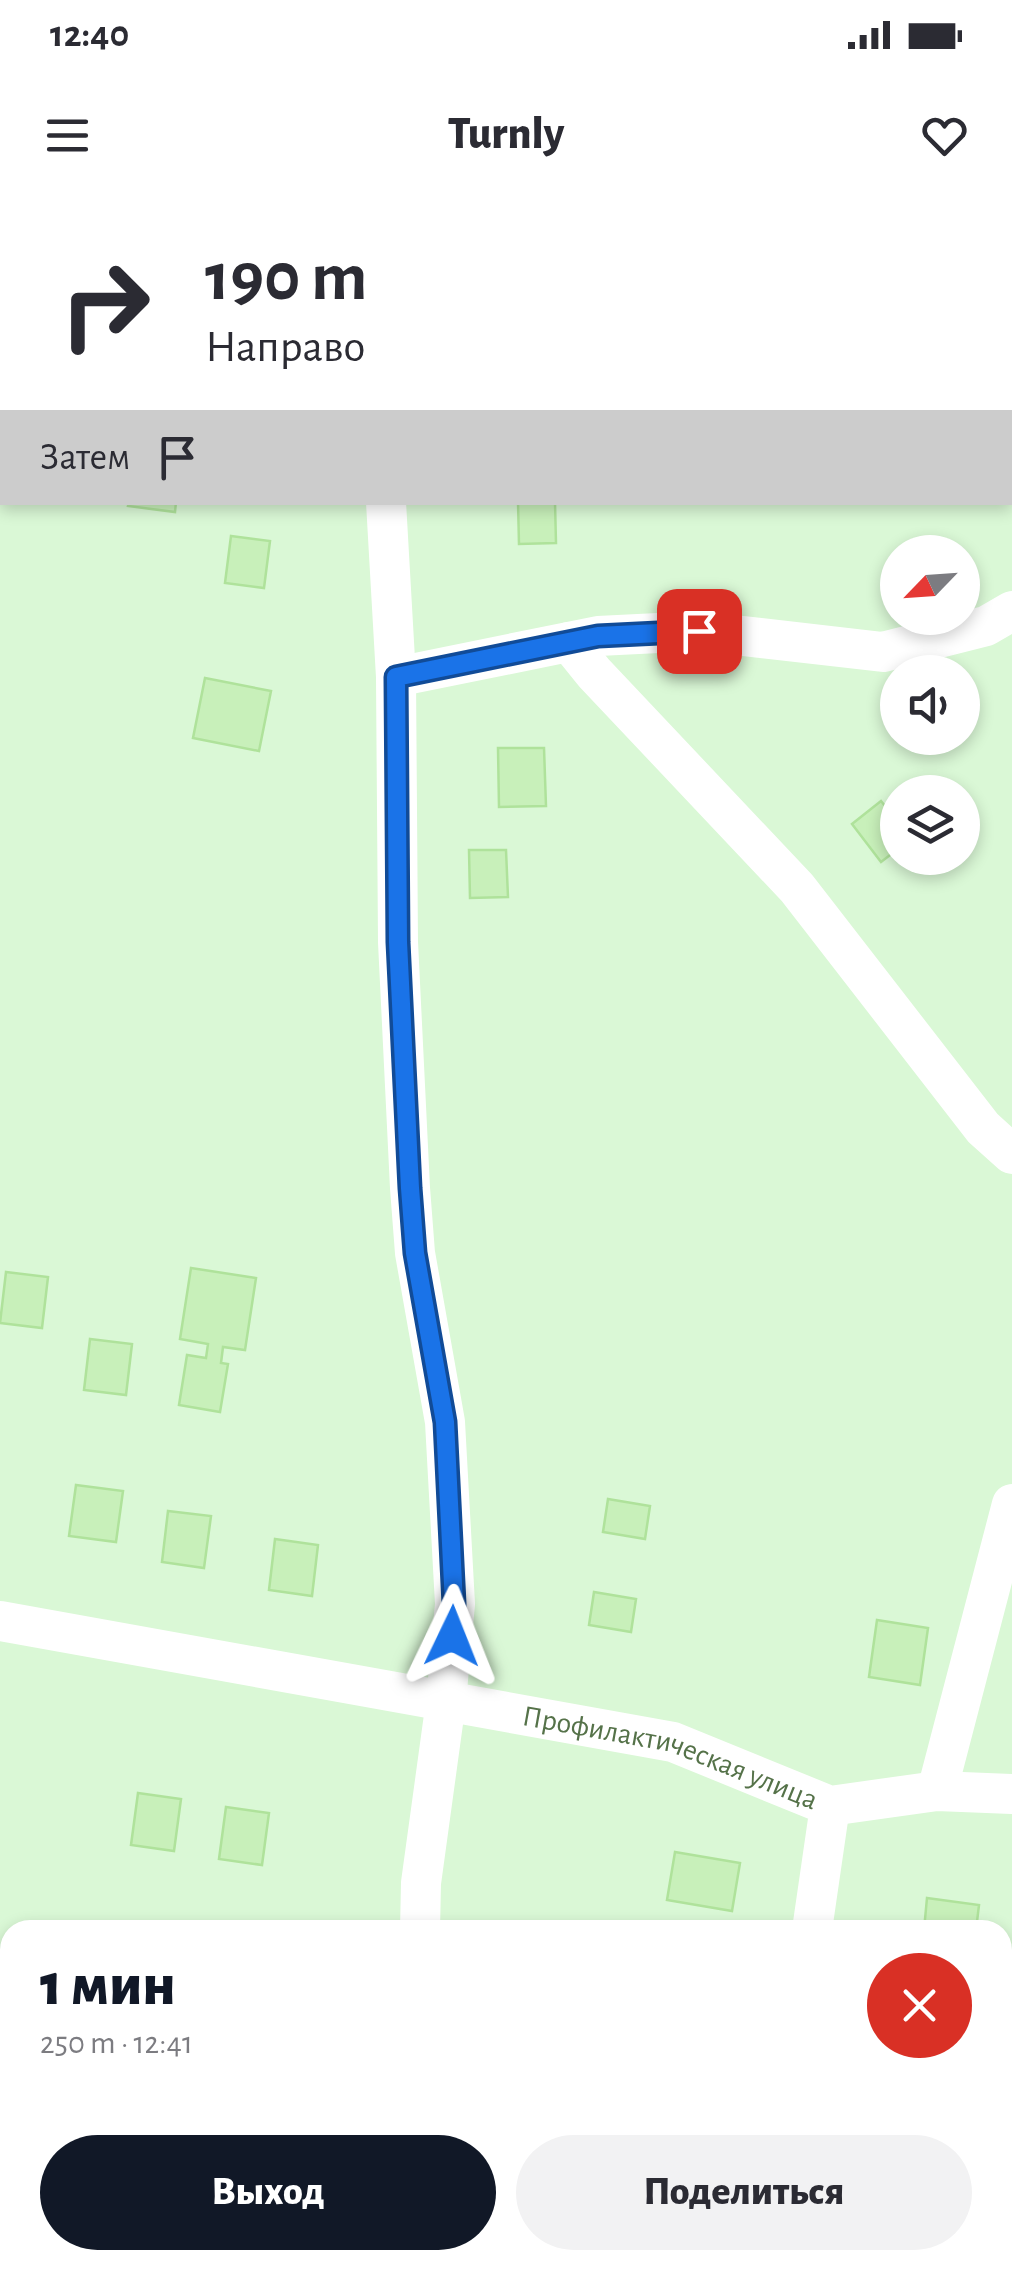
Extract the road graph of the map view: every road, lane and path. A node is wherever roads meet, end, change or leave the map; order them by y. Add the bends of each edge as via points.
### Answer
1 (386, 505) edge
2 (1012, 611) edge
3 (570, 642) junction
4 (396, 677) junction
5 (1012, 1154) edge
6 (1012, 1504) edge
7 (0, 1621) edge
8 (446, 1701) junction
9 (937, 1791) junction
10 (1012, 1794) edge
11 (830, 1806) junction
12 (420, 1920) edge
13 (813, 1920) edge

1 - 4 street
2 - 3 street via 986,626 884,652 699,631
3 - 4 street
3 - 5 street via 797,888 983,1128
4 - 8 street via 398,942 410,1188 445,1422 453,1568
6 - 9 street
7 - 8 street, Профилактическая улица
8 - 11 street, Профилактическая улица via 673,1742
8 - 12 street
9 - 10 street, Профилактическая улица
9 - 11 street, Профилактическая улица
11 - 13 street

